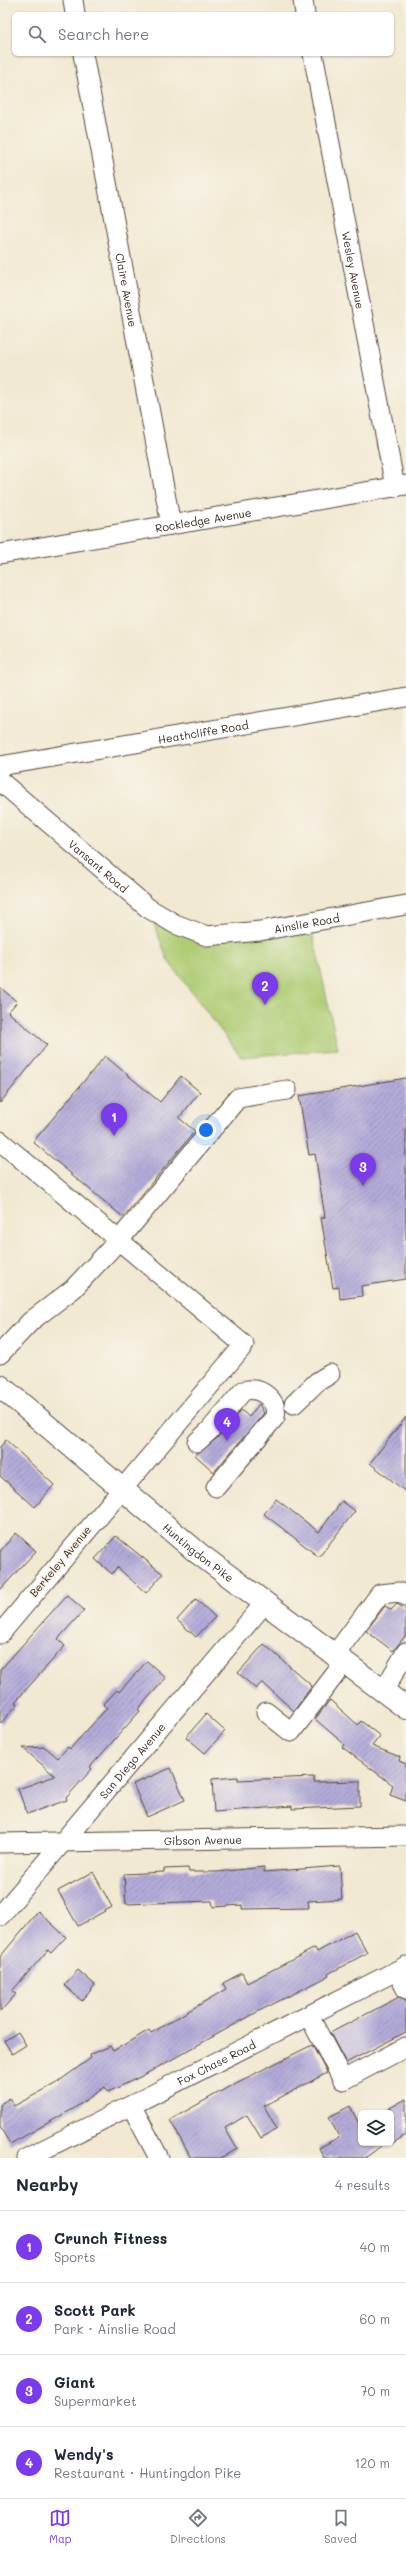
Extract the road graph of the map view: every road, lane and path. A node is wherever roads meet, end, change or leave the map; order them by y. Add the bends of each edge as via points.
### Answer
1 (73, 0) edge
2 (302, 0) edge
3 (75, 12) edge
4 (305, 12) edge
5 (83, 56) edge
6 (313, 56) edge
7 (401, 486) edge
8 (172, 525) junction
9 (0, 554) edge
10 (406, 697) edge
11 (0, 766) edge
12 (0, 781) edge
13 (406, 905) edge
14 (207, 936) joint
15 (287, 1090) dead end
16 (0, 1141) edge
17 (120, 1239) junction
18 (0, 1354) edge
19 (330, 1374) dead end
20 (0, 1386) edge
21 (294, 1404) dead end
22 (197, 1442) dead end
23 (216, 1487) dead end
24 (121, 1489) junction
25 (406, 1596) edge
26 (264, 1604) junction
27 (0, 1634) edge
28 (406, 1652) edge
29 (339, 1659) junction
30 (383, 1692) junction
31 (406, 1708) edge
32 (266, 1712) dead end
33 (406, 1836) edge
34 (0, 1843) edge
35 (60, 1843) junction
36 (0, 1916) edge
37 (401, 1968) edge
38 (406, 1989) edge
39 (309, 2016) junction
40 (406, 2047) edge
41 (132, 2107) junction
42 (27, 2158) edge
43 (159, 2158) edge

1 - 3 street
2 - 4 street
5 - 8 street, Claire Avenue
6 - 7 street, Wesley Avenue
7 - 8 street, Rockledge Avenue
8 - 9 street, Rockledge Avenue
10 - 11 street, Heathcliffe Road
12 - 14 street, Vansant Road via 148,908 175,924
13 - 14 street, Ainslie Road via 260,931
15 - 17 street via 238,1098
16 - 17 street
17 - 18 street via 73,1290 31,1321
17 - 24 street, Berkeley Avenue via 244,1345
19 - 21 street via 317,1382
20 - 24 main road, Huntingdon Pike
22 - 23 street via 209,1432 244,1391 251,1388 258,1390 277,1410 275,1417
24 - 26 main road, Huntingdon Pike
24 - 27 street, Berkeley Avenue
25 - 29 street via 399,1592 380,1594
26 - 29 main road, Huntingdon Pike
26 - 35 street, San Diego Avenue
28 - 30 street
29 - 30 main road, Huntingdon Pike
29 - 32 street via 291,1732
30 - 31 main road, Huntingdon Pike
33 - 35 street, Gibson Avenue
34 - 35 street, Gibson Avenue
35 - 36 street, San Diego Avenue
37 - 38 street
37 - 39 street, Fox Chase Road
39 - 40 street via 343,2080
39 - 41 street, Fox Chase Road
41 - 42 street, Fox Chase Road
41 - 43 street

